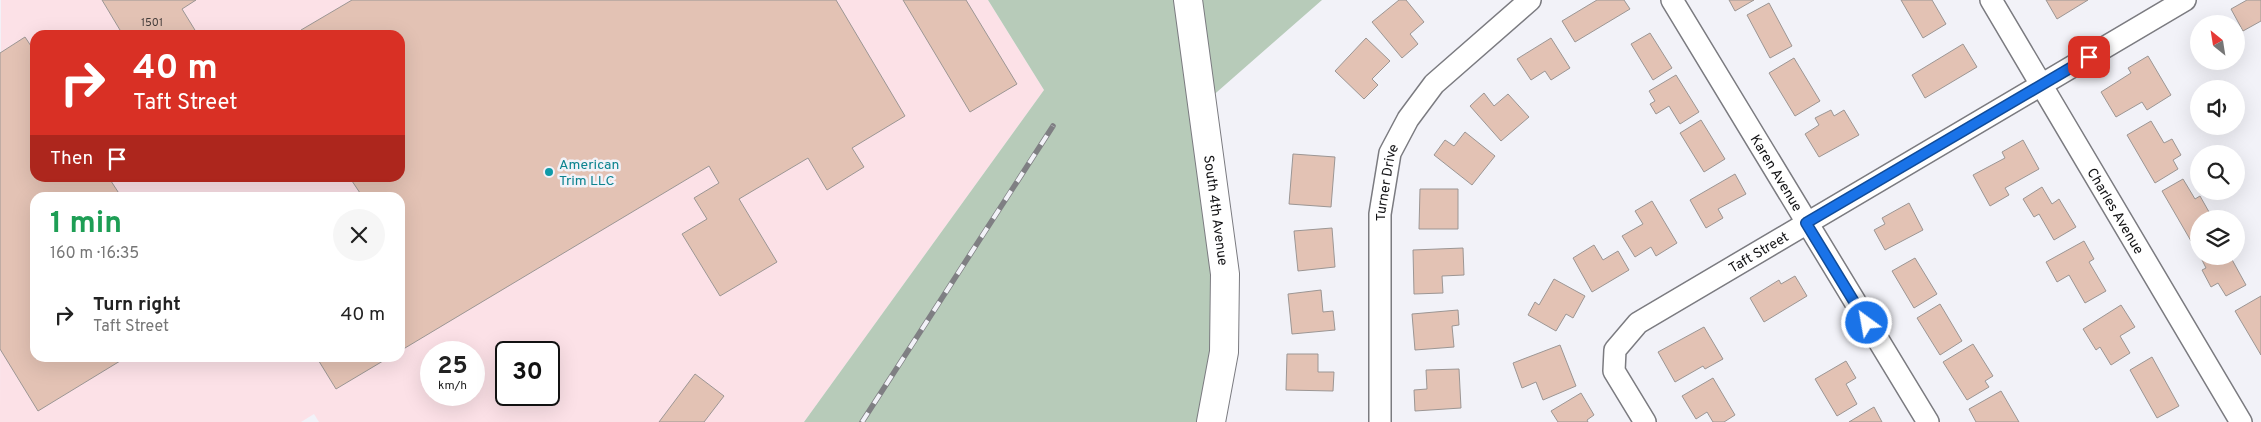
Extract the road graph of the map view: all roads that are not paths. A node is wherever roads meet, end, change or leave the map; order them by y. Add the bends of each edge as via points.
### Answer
1 (1188, 0) edge
2 (1530, 0) edge
3 (1672, 0) edge
4 (1991, 0) edge
5 (2185, 0) edge
6 (2040, 85) junction
7 (1806, 223) junction
8 (1211, 422) edge
9 (1380, 422) edge
10 (1645, 422) edge
11 (1928, 422) edge
12 (2241, 422) edge

1 - 8 street, South 4th Avenue via 1225,274 1224,352
2 - 9 street, Turner Drive via 1434,84 1408,118 1390,153 1380,214
3 - 7 street, Karen Avenue
4 - 6 street, Charles Avenue
5 - 6 street, Taft Street
6 - 7 street, Taft Street
6 - 12 street, Charles Avenue
7 - 10 street, Taft Street via 1638,323 1616,350 1614,371
7 - 11 street, Karen Avenue

